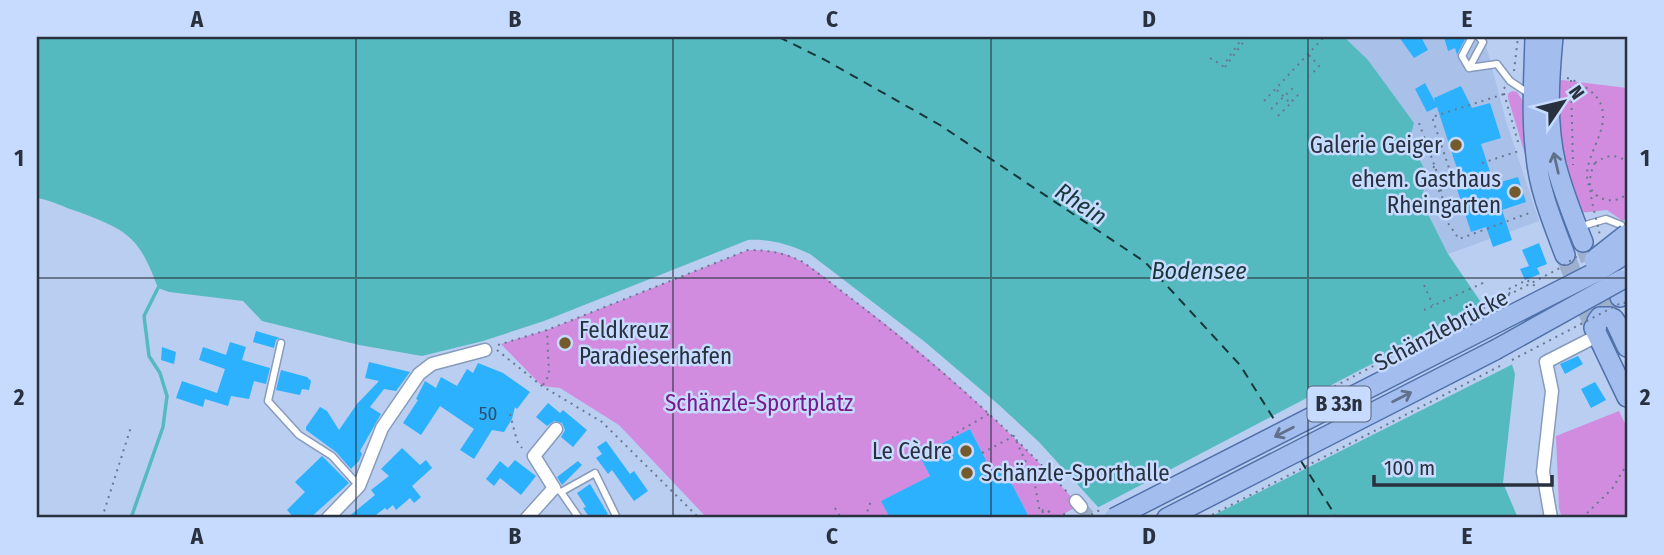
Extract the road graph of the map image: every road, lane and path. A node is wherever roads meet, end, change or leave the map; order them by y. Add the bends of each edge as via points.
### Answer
1 (1245, 37) edge
2 (1324, 37) edge
3 (1472, 37) edge
4 (1479, 37) edge
5 (1518, 37) edge
6 (1546, 37) edge
7 (1308, 54) junction
8 (1210, 58) dead end
9 (1468, 68) junction
10 (1514, 74) dead end
11 (1310, 76) dead end
12 (1294, 87) dead end
13 (1276, 89) junction
14 (1301, 92) dead end
15 (1504, 94) dead end
16 (1284, 96) junction
17 (1532, 97) junction
18 (1264, 101) dead end
19 (1290, 103) junction
20 (1271, 109) dead end
21 (1278, 116) dead end
22 (1419, 122) dead end
23 (1520, 151) dead end
24 (1627, 162) edge
25 (1482, 163) dead end
26 (1434, 165) junction
27 (1573, 169) dead end
28 (1439, 178) junction
29 (1441, 194) junction
30 (1627, 194) edge
31 (1535, 211) dead end
32 (1554, 225) junction
33 (1624, 230) edge
34 (1586, 241) junction
35 (1627, 253) edge
36 (1565, 255) tunnel mouth
37 (1627, 276) edge
38 (1485, 282) dead end
39 (1424, 285) dead end
40 (1563, 289) junction
41 (1627, 292) edge
42 (1433, 306) junction
43 (1424, 310) dead end
44 (1619, 315) edge
45 (547, 330) junction
46 (1594, 333) junction
47 (281, 344) dead end
48 (1627, 347) edge
49 (485, 349) dead end
50 (1495, 349) junction
51 (542, 386) junction
52 (1316, 396) dead end
53 (1627, 397) edge
54 (990, 413) junction
55 (510, 414) dead end
56 (131, 427) dead end
57 (556, 429) dead end
58 (1014, 436) junction
59 (952, 438) dead end
60 (982, 453) dead end
61 (534, 456) junction
62 (1627, 464) edge
63 (359, 486) junction
64 (557, 490) junction
65 (872, 498) dead end
66 (835, 508) dead end
67 (1081, 509) edge
68 (1112, 512) edge
69 (1040, 513) junction
70 (1051, 517) edge
71 (102, 518) edge
72 (328, 518) edge
73 (527, 518) edge
74 (579, 518) edge
75 (617, 518) edge
76 (699, 518) edge
77 (841, 518) edge
78 (865, 518) edge
79 (1042, 518) edge
80 (1055, 518) edge
81 (1167, 518) edge
82 (1206, 518) edge
83 (1551, 518) edge
84 (1583, 518) edge

1 - 8 path via 1225,67
2 - 7 path
3 - 9 lane via 1462,56
4 - 9 lane via 1483,42
5 - 10 path
6 - 17 main road
34 -> 6 main road via 1557,167 1550,126
7 - 11 path via 1319,66
7 - 13 path
9 - 17 lane via 1497,64
12 - 16 path
13 - 16 path
13 - 18 path
14 - 19 path
15 - 28 path via 1432,117 1452,174
16 - 19 path
16 - 20 path
17 - 32 main road via 1536,157
19 - 21 path
22 - 26 path
23 - 25 path
24 - 34 path, bridge via 1610,155 1595,163 1590,172 1600,237
26 - 28 path
26 - 29 path via 1430,181
27 - 30 path via 1571,79 1592,92 1604,117 1587,179 1594,193 1607,201
28 - 29 path
29 - 31 path via 1446,220 1459,239
32 - 34 main road
32 - 36 main road
33 - 34 lane via 1606,219
33 - 40 main road, B 33n, bridge via 1595,260 1577,269
34 - 52 path, Schänzlebrücke, bridge via 1558,269
35 - 40 main road, Schänzlebrücke / B 33n, bridge
37 - 50 main road, Schänzlebrücke / B 33n, bridge
38 - 42 path
39 - 42 path
40 -> 68 main road, Schänzlebrücke / B 33n, bridge
41 - 50 main road, B 33n via 1525,345
42 - 43 path
44 - 46 main road via 1600,317
44 - 48 main road
44 - 82 path, bridge via 1623,302
45 - 51 path via 549,375
45 - 51 path via 493,347
45 - 54 path via 748,250 784,253 863,306
46 - 53 main road
46 - 83 street via 1546,362 1552,391 1543,472
47 - 63 lane via 268,401 299,435 331,456
49 - 63 street via 432,364 419,374 382,428
81 -> 50 main road, Schänzlebrücke / B 33n
51 - 76 path via 607,426
54 - 58 path
54 - 59 path
55 - 61 path via 517,441
56 - 71 path
57 - 61 street
58 - 60 path
58 - 67 path
58 - 69 path via 1034,480
61 - 64 street
62 - 84 path via 1612,489
63 - 72 street
64 - 73 street
64 - 74 lane
64 - 75 lane via 595,473
65 - 78 path
66 - 77 path
67 - 68 path, bridge
69 - 70 path via 1047,510
69 - 79 path
79 - 80 path, bridge via 1047,509

